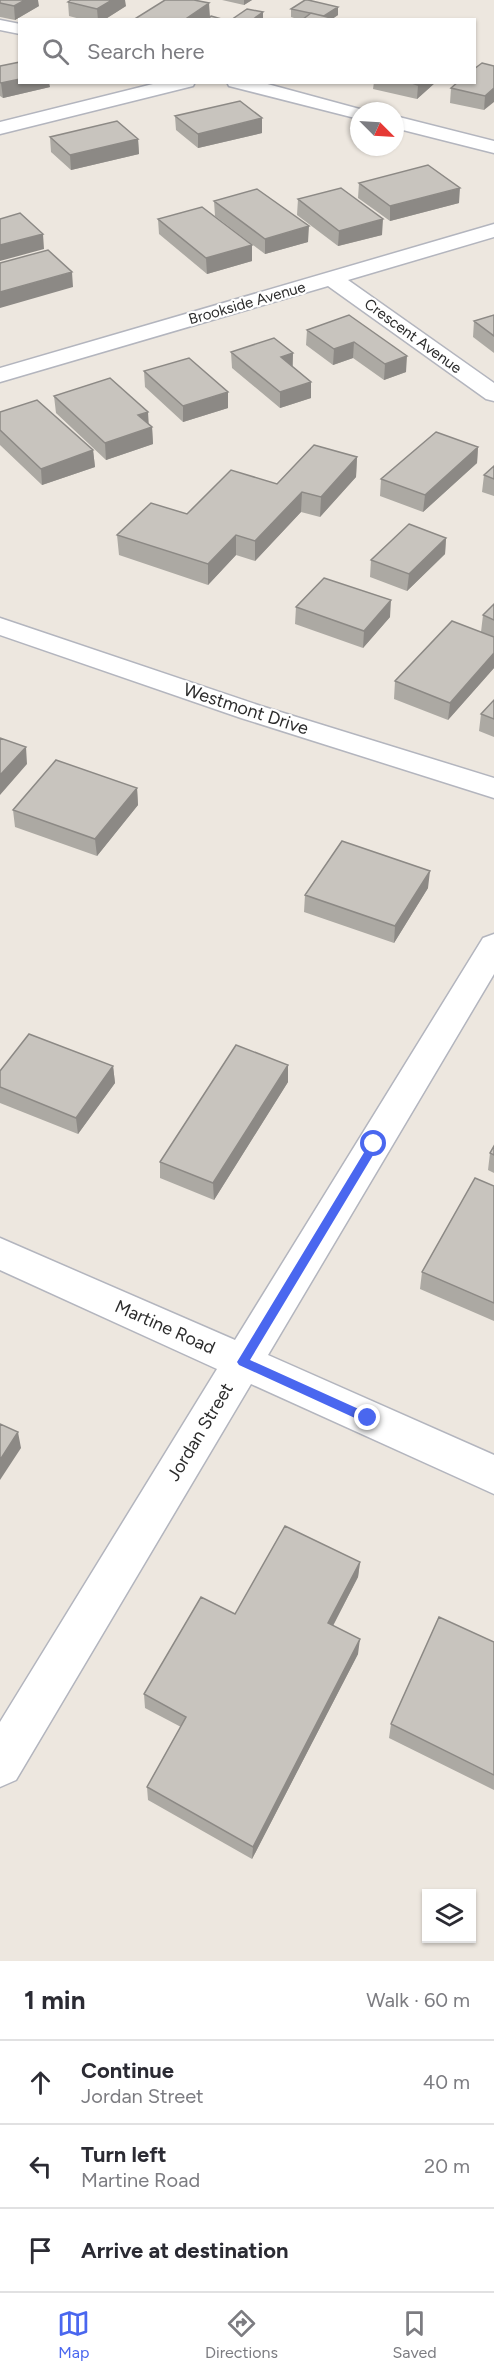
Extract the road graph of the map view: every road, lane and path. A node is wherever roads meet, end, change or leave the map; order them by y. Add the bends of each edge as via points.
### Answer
1 (0, 25) edge
2 (18, 29) edge
3 (178, 84) edge
4 (244, 84) edge
5 (350, 111) edge
6 (404, 124) edge
7 (0, 128) edge
8 (494, 147) edge
9 (494, 230) edge
10 (331, 278) junction
11 (0, 375) edge
12 (494, 394) edge
13 (0, 626) edge
14 (494, 788) edge
15 (494, 946) edge
16 (0, 1253) edge
17 (243, 1362) junction
18 (494, 1475) edge
19 (0, 1764) edge

1 - 2 street
3 - 7 street
4 - 5 street
6 - 8 street
9 - 10 street, Brookside Avenue
10 - 11 street, Brookside Avenue
10 - 12 street, Crescent Avenue
13 - 14 street, Westmont Drive via 251,712
15 - 17 street, Jordan Street
16 - 17 street, Martine Road
17 - 18 street, Martine Road
17 - 19 street, Jordan Street

